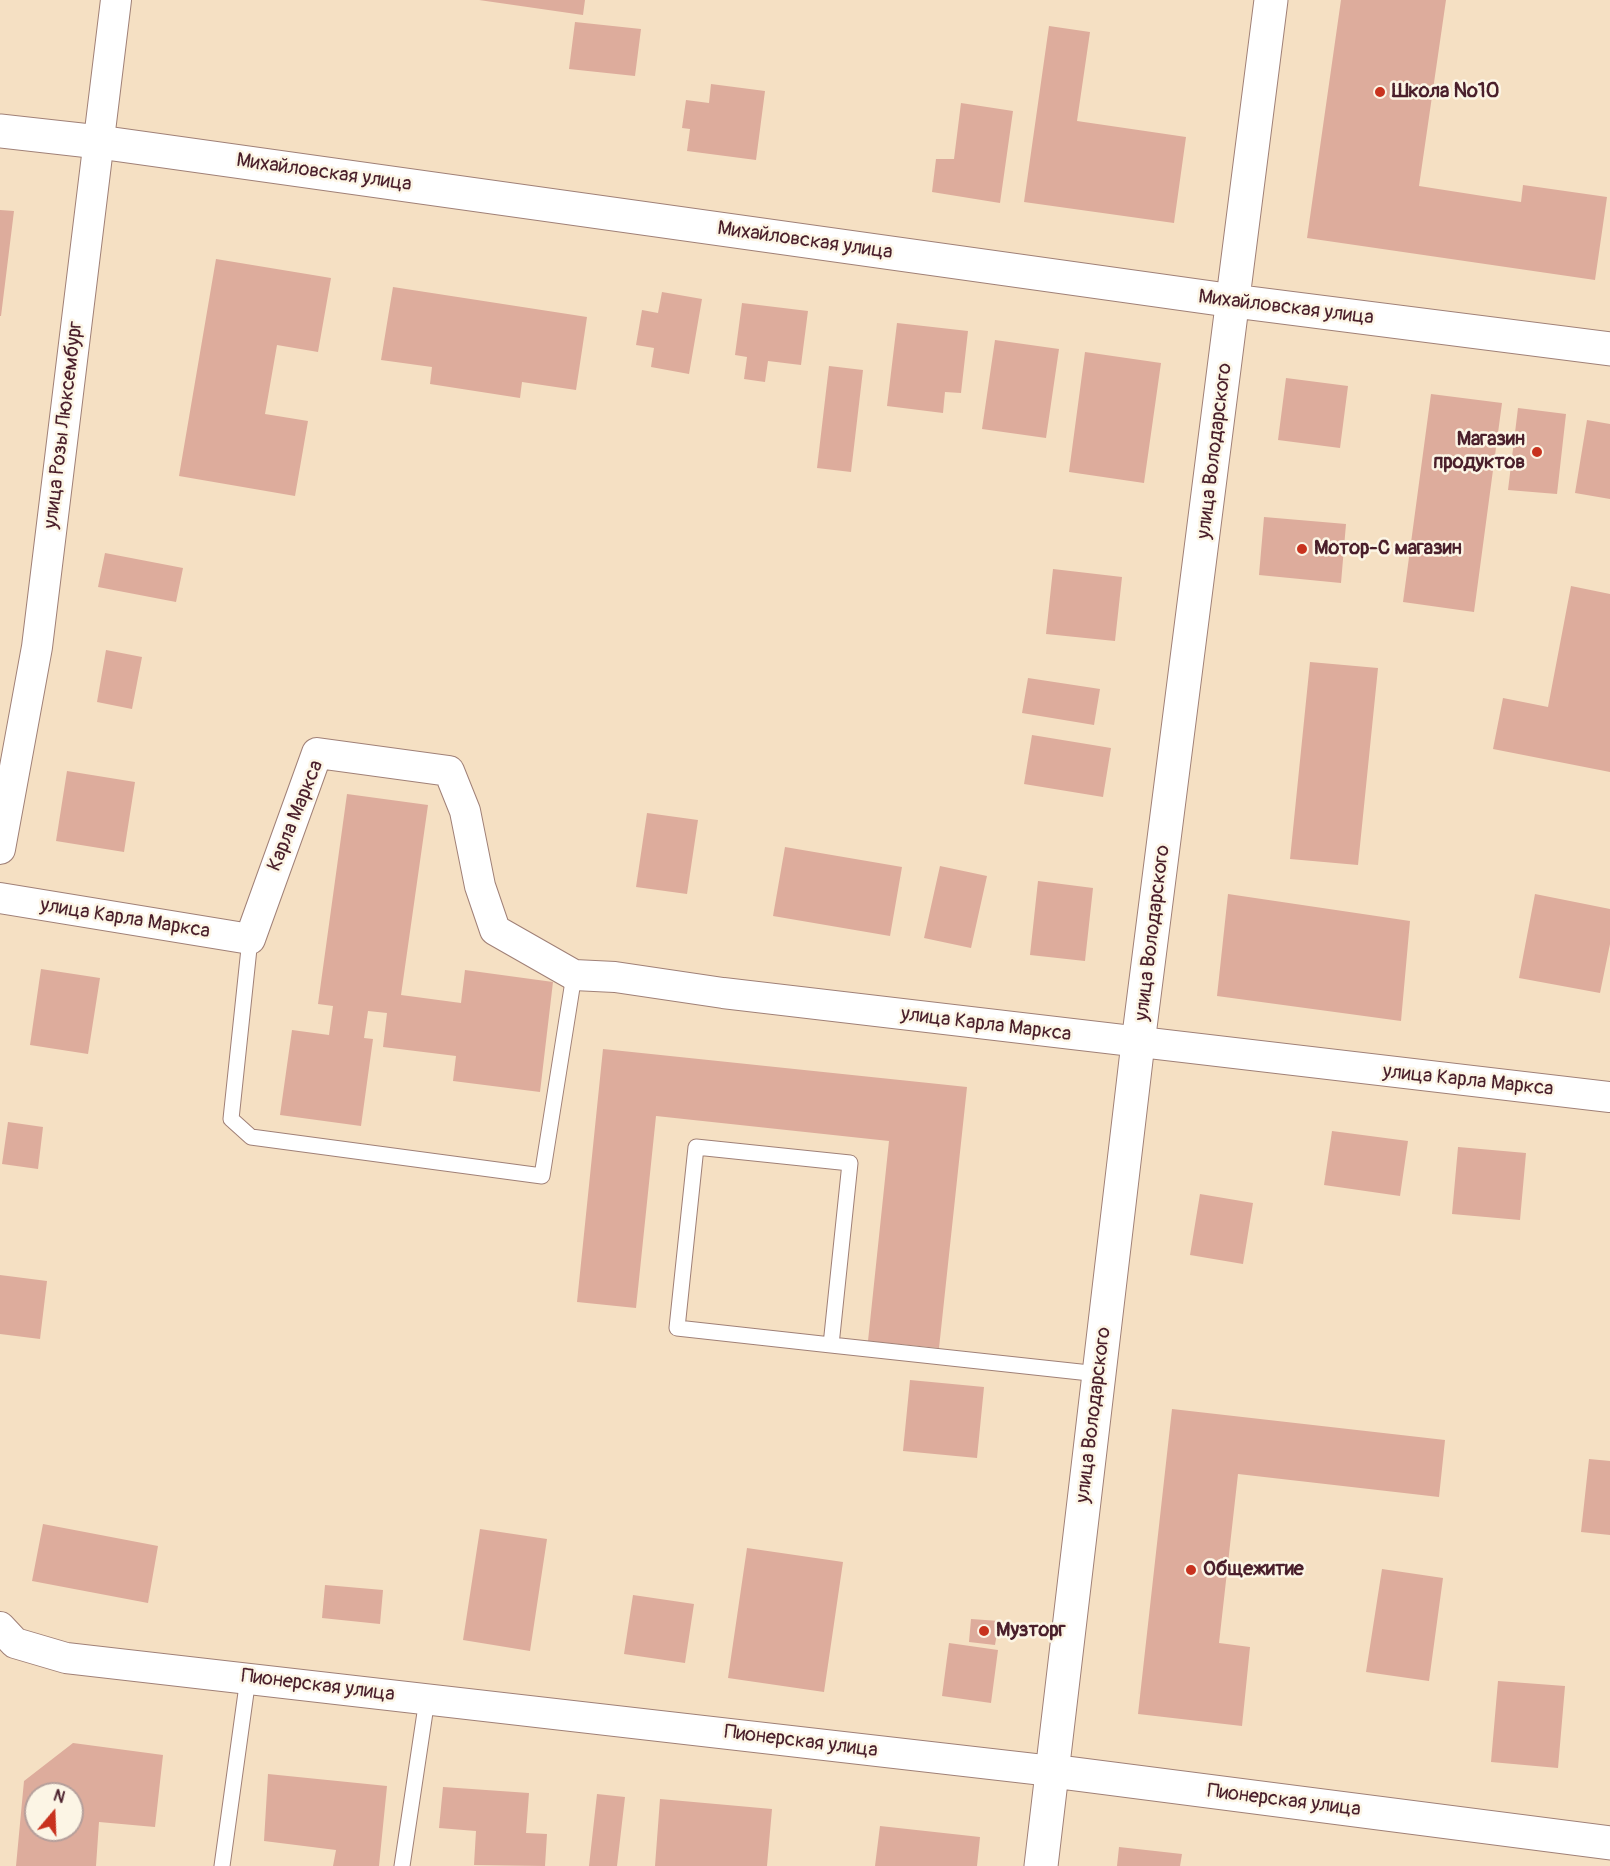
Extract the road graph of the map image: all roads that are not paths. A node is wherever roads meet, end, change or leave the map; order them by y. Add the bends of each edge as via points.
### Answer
1 (116, 0) edge
2 (1271, 0) edge
3 (0, 131) edge
4 (99, 142) junction
5 (1234, 301) junction
6 (1610, 349) edge
7 (465, 811) joint
8 (0, 849) edge
9 (0, 898) edge
10 (250, 939) junction
11 (574, 975) junction
12 (1138, 1043) junction
13 (1610, 1097) edge
14 (831, 1345) junction
15 (1099, 1374) junction
16 (1, 1631) edge
17 (248, 1678) junction
18 (427, 1699) junction
19 (1052, 1771) junction
20 (1610, 1843) edge
21 (222, 1866) edge
22 (402, 1866) edge
23 (1041, 1866) edge

1 - 4 street, улица Розы Люксембург
2 - 5 main road, улица Володарского
3 - 4 main road, Михайловская улица
4 - 5 main road, Михайловская улица
4 - 8 street, улица Розы Люксембург via 37,647
5 - 6 main road, Михайловская улица
5 - 12 main road, улица Володарского
7 - 10 street, Карла Маркса via 448,771 318,753
7 - 11 street, улица Карла Маркса via 480,886 495,930
9 - 10 street, улица Карла Маркса
10 - 11 lane via 231,1119 251,1137 542,1176
11 - 12 street, улица Карла Маркса
12 - 13 street, улица Карла Маркса
12 - 15 main road, улица Володарского
14 - 14 lane via 676,1328 696,1147 850,1163
14 - 15 lane
15 - 19 main road, улица Володарского
16 - 17 street, Пионерская улица via 15,1643 66,1658
17 - 18 street, Пионерская улица
17 - 21 lane
18 - 19 street, Пионерская улица
18 - 22 lane
19 - 20 main road, Пионерская улица
19 - 23 main road, улица Володарского

